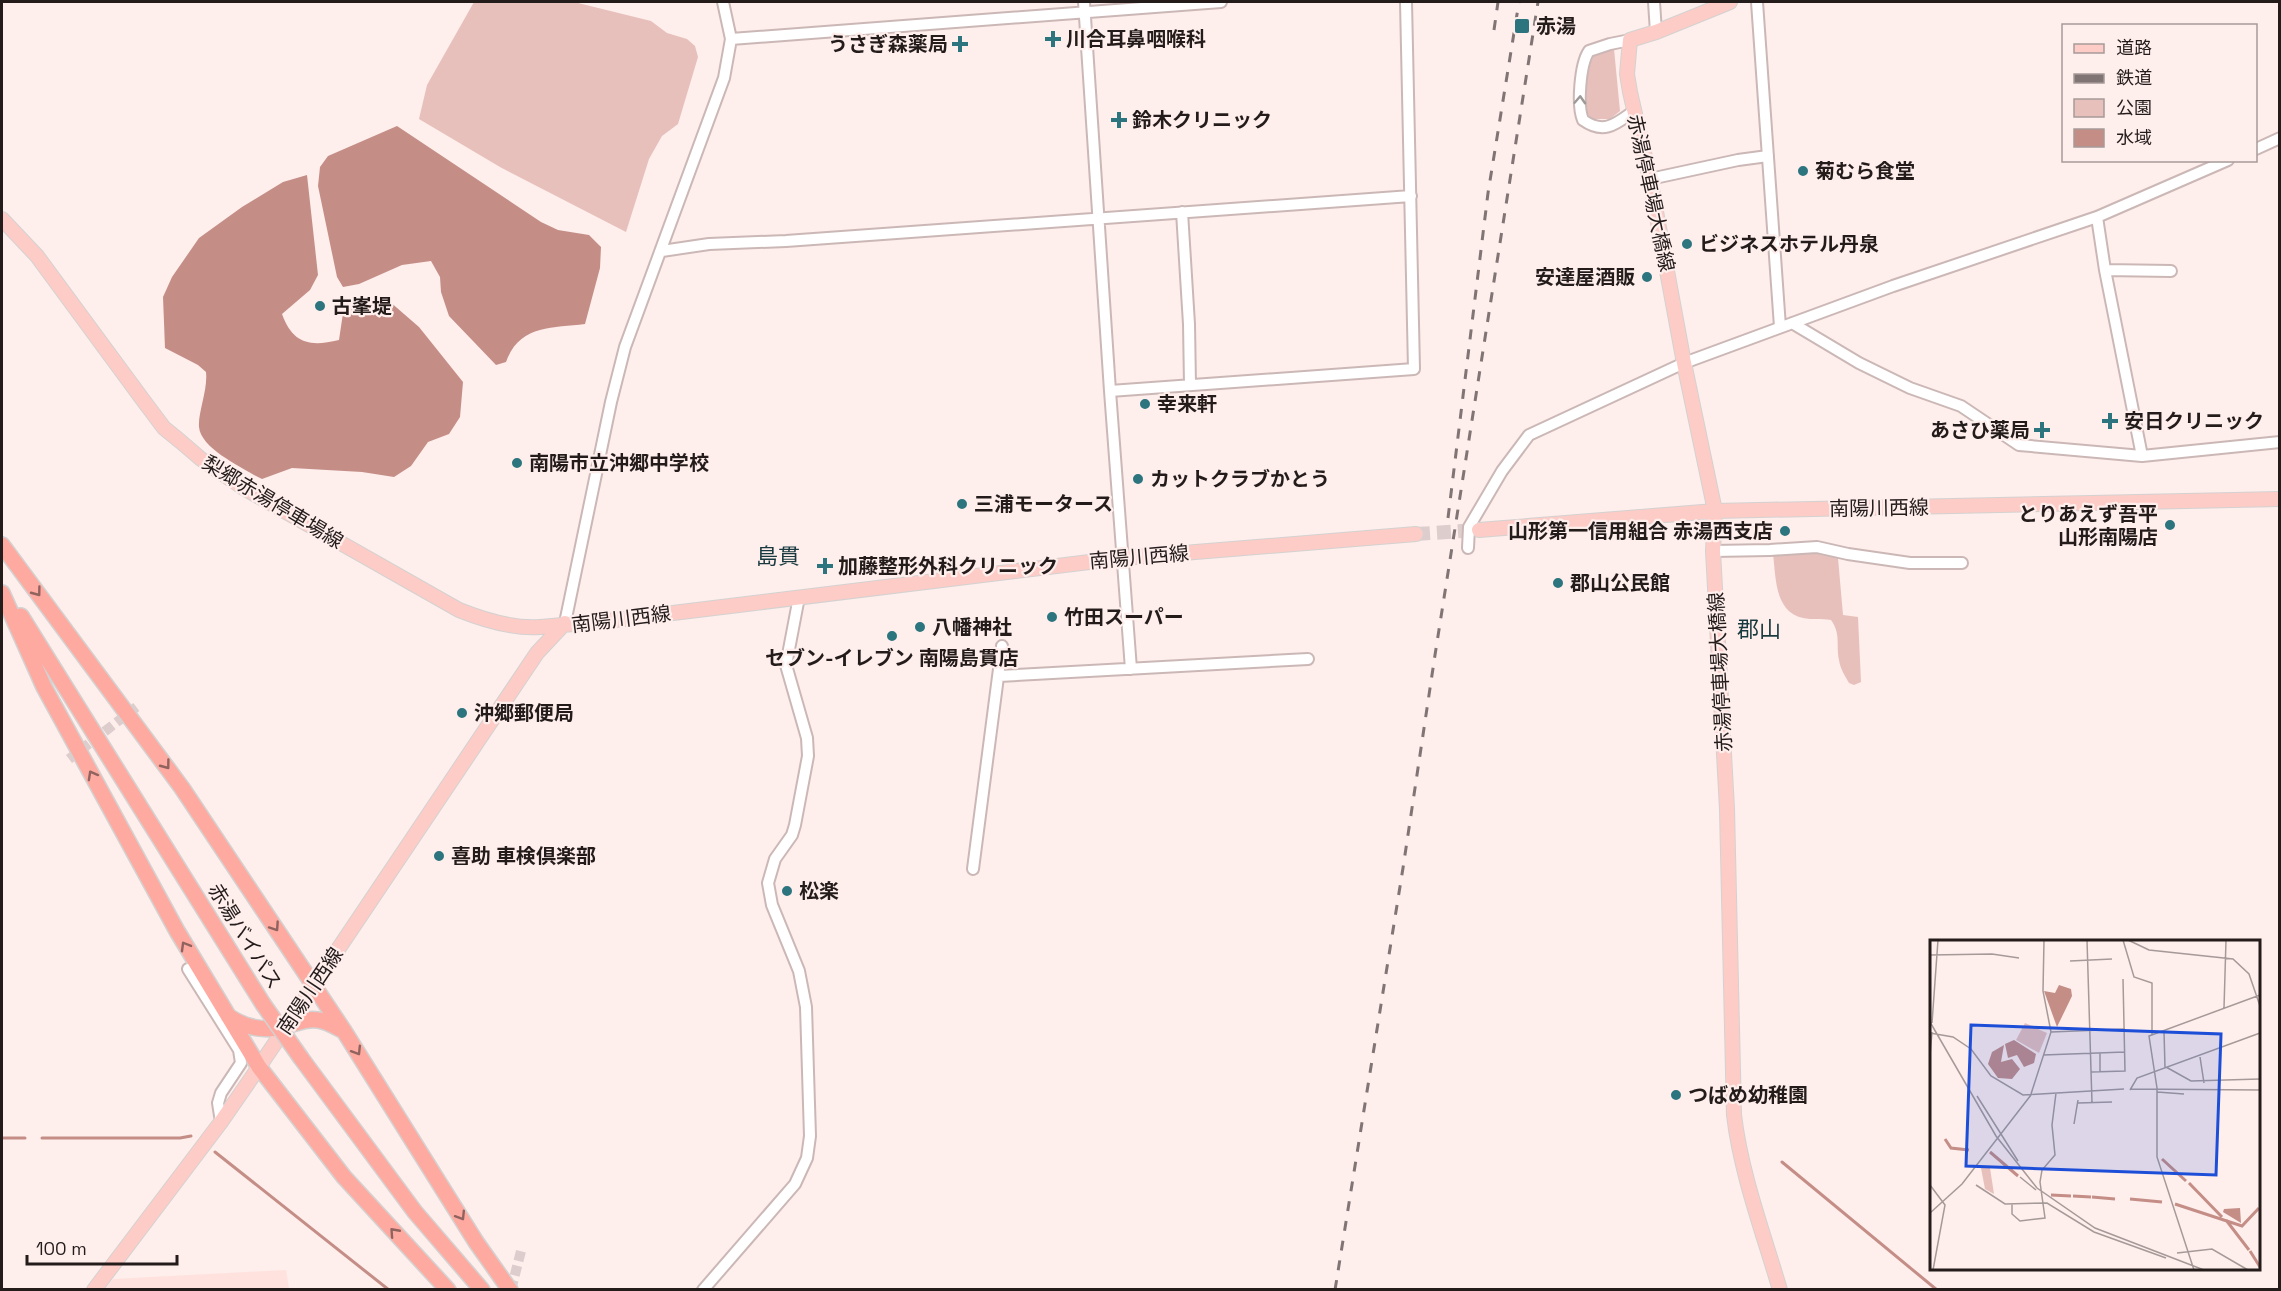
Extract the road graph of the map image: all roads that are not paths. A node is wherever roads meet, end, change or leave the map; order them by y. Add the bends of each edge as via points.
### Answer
1 (723, 2) edge
2 (1221, 2) edge
3 (1406, 2) edge
4 (1654, 2) edge
5 (1730, 2) edge
6 (1757, 2) edge
7 (1085, 6) edge
8 (1656, 32) junction
9 (731, 39) junction
10 (1630, 40) junction
11 (1634, 111) junction
12 (2280, 138) edge
13 (2257, 148) edge
14 (1768, 156) junction
15 (2223, 162) edge
16 (1650, 179) junction
17 (1411, 196) junction
18 (1182, 213) junction
19 (2097, 217) junction
20 (1099, 218) junction
21 (2, 219) edge
22 (662, 250) junction
23 (2105, 270) junction
24 (2171, 270) dead end
25 (1792, 323) junction
26 (1780, 327) junction
27 (1684, 363) junction
28 (1190, 385) junction
29 (1110, 391) junction
30 (2280, 442) edge
31 (2142, 456) junction
32 (2280, 499) edge
33 (1715, 511) junction
34 (1479, 530) tunnel mouth
35 (1416, 534) tunnel mouth
36 (2, 545) edge
37 (1468, 548) dead end
38 (1713, 551) junction
39 (1122, 558) junction
40 (1962, 563) dead end
41 (2, 586) edge
42 (2, 593) edge
43 (799, 597) junction
44 (566, 623) junction
45 (1002, 646) dead end
46 (1308, 659) dead end
47 (1131, 669) junction
48 (999, 676) junction
49 (973, 869) dead end
50 (188, 969) dead end
51 (314, 984) junction
52 (226, 1015) junction
53 (285, 1026) junction
54 (344, 1031) junction
55 (259, 1067) junction
56 (221, 1122) junction
57 (94, 1290) edge
58 (448, 1290) edge
59 (482, 1290) edge
60 (510, 1290) edge
61 (703, 1290) edge
62 (1780, 1290) edge

1 - 9 street
2 - 7 street
3 - 17 street
4 - 8 street
5 - 8 main road
6 - 14 street
7 - 9 street
7 - 20 street
8 - 10 main road
9 - 22 street via 720,90
10 - 11 main road, 赤湯停車場大橋線 via 1627,74
11 -> 10 street via 1614,126 1599,128 1582,120 1579,106 1589,51
11 - 16 main road, 赤湯停車場大橋線
12 - 13 street
14 - 16 street
14 - 26 street
15 - 19 street
16 - 27 main road, 赤湯停車場大橋線
17 - 18 street
17 - 28 street via 1414,369
18 - 20 street
18 - 28 street
19 - 23 street
19 - 25 street
20 - 22 street
20 - 29 street
21 - 44 main road, 梨郷赤湯停車場線 via 37,256 165,428 201,459 242,487 459,610 496,623 539,627
22 - 44 street via 625,347
23 - 24 street
23 - 31 street
25 - 26 street
25 - 31 street via 1859,363 1910,388 1961,406 2019,445
26 - 27 street
27 - 33 main road, 赤湯停車場大橋線
27 - 37 street via 1529,435 1469,527
28 - 29 street
29 - 39 street
30 - 31 street
32 - 33 main road, 南陽川西線
33 - 34 main road, 南陽川西線
33 - 38 main road, 赤湯停車場大橋線
35 - 39 main road, 南陽川西線
36 -> 51 highway via 183,788
38 - 40 street via 1817,547 1910,563
38 - 62 main road, 赤湯停車場大橋線 via 1727,809 1734,1115 1746,1176
39 - 43 main road, 南陽川西線
39 - 47 street
41 - 59 highway, 赤湯バイパス, bridge via 262,1004 414,1212
52 -> 42 highway via 44,687
43 - 44 main road, 南陽川西線 via 638,618
43 - 61 street via 786,665 807,738 808,756 792,835 775,859 768,883 772,905 798,971 806,1008 810,1136 807,1158 795,1184
44 - 51 main road, 南陽川西線 via 537,653
45 - 48 street
46 - 47 street
47 - 48 street
48 - 49 street
50 - 56 street via 239,1050 241,1063 218,1103
51 - 53 main road, 南陽川西線
51 - 54 highway
52 - 53 highway via 254,1028
52 - 55 highway
53 - 54 highway via 318,1020
53 - 55 main road, 南陽川西線
54 -> 60 highway
55 - 56 main road, 南陽川西線
58 -> 55 highway via 344,1177
56 - 57 main road, 南陽川西線

